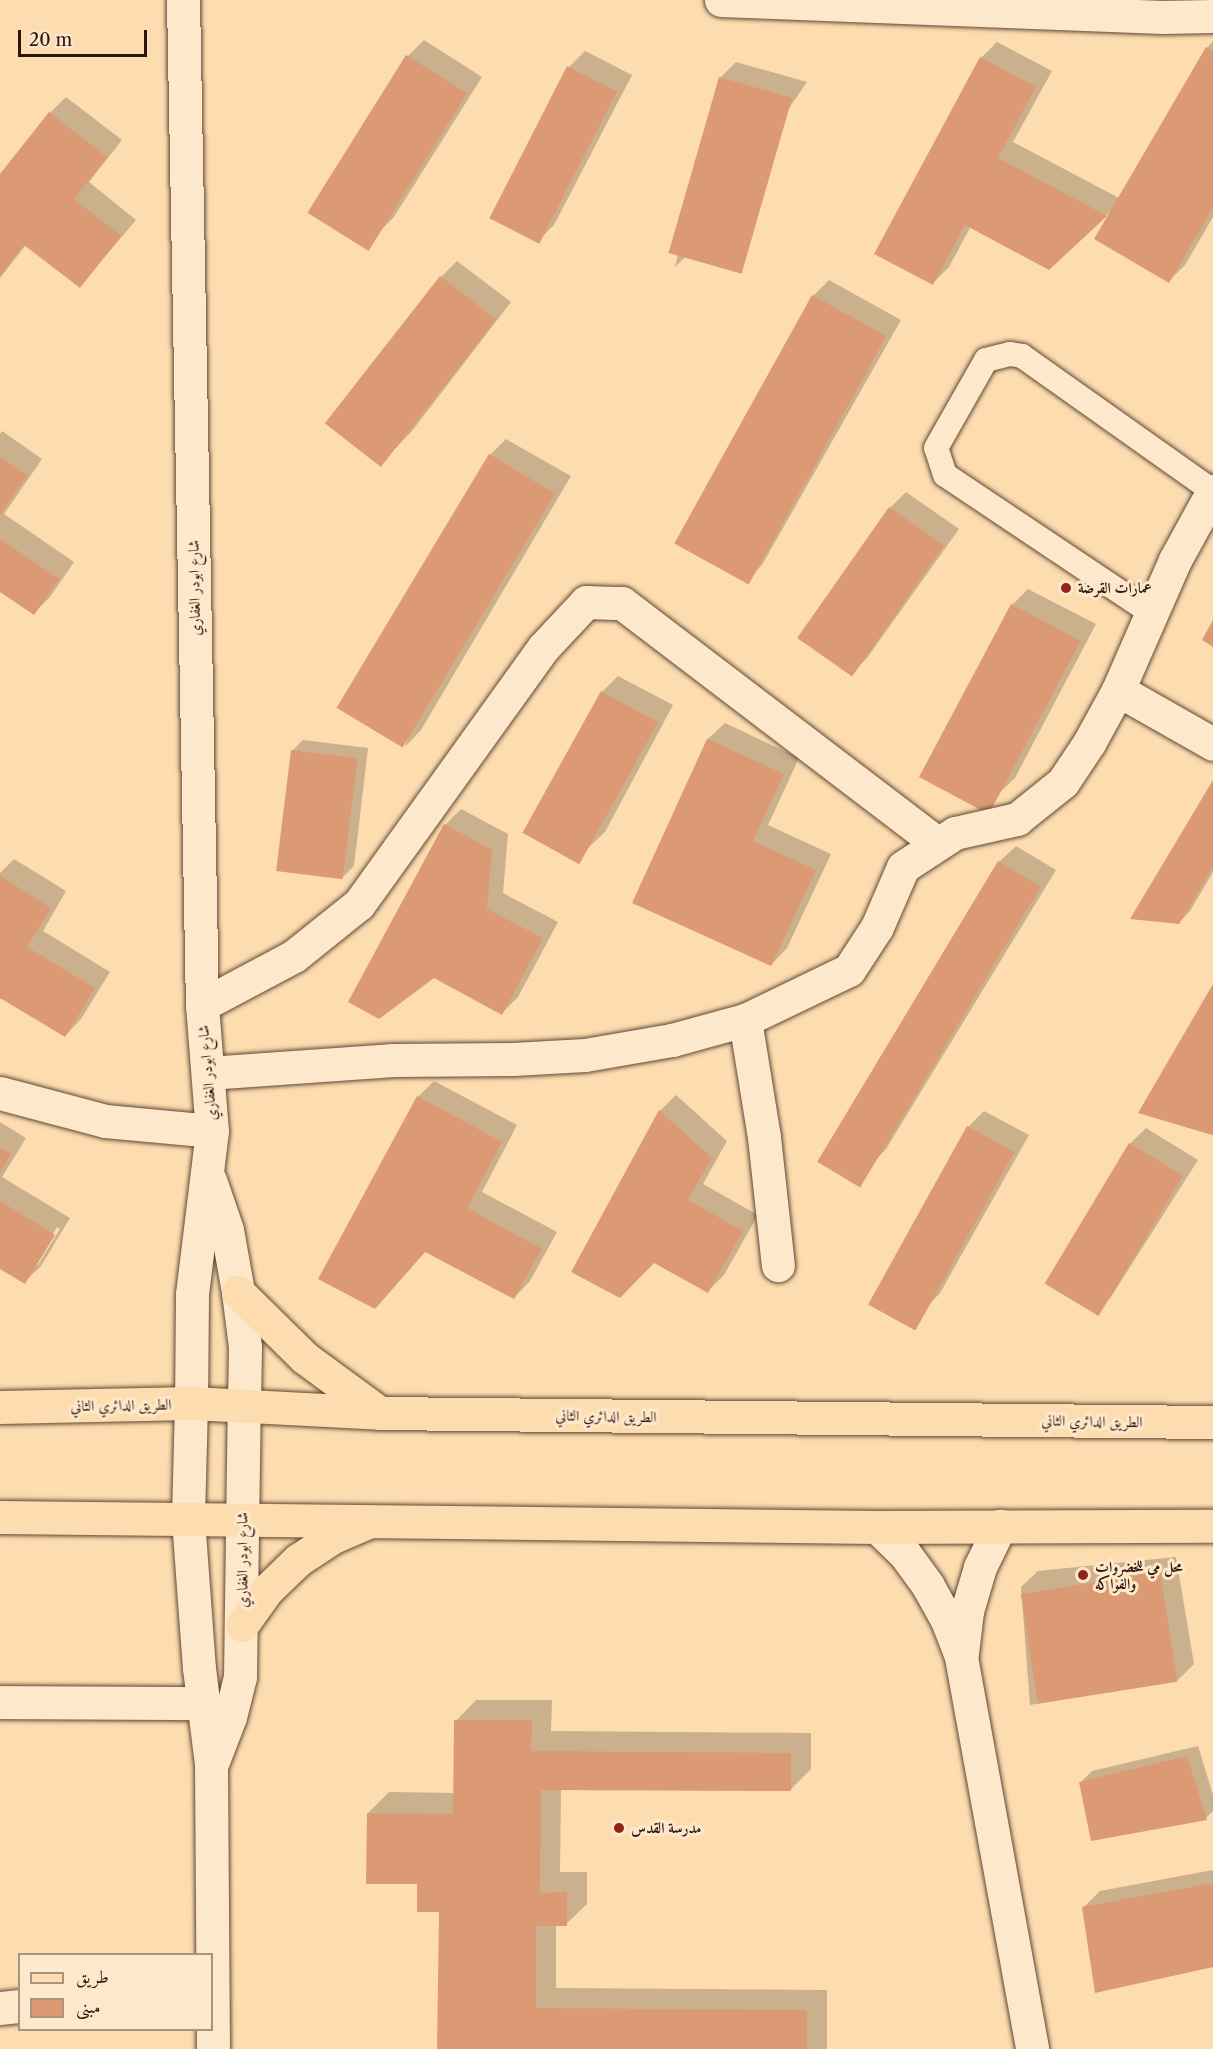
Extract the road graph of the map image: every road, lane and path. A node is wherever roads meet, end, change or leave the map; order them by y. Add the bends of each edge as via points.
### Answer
1 (183, 0) edge
2 (721, 0) edge
3 (967, 5) edge
4 (1213, 16) edge
5 (1213, 491) edge
6 (1153, 614) junction
7 (1118, 690) junction
8 (1213, 744) edge
9 (938, 844) junction
10 (202, 1005) junction
11 (745, 1020) junction
12 (208, 1073) junction
13 (0, 1093) edge
14 (212, 1131) junction
15 (208, 1175) junction
16 (778, 1265) dead end
17 (238, 1292) junction
18 (191, 1403) junction
19 (244, 1406) junction
20 (0, 1407) edge
21 (380, 1413) junction
22 (1213, 1422) edge
23 (0, 1517) edge
24 (242, 1518) junction
25 (188, 1519) junction
26 (373, 1520) junction
27 (1000, 1526) junction
28 (1213, 1526) edge
29 (877, 1527) junction
30 (242, 1625) junction
31 (961, 1658) junction
32 (0, 1702) edge
33 (203, 1703) junction
34 (211, 1765) junction
35 (212, 1953) edge
36 (18, 2006) edge
37 (0, 2008) edge
38 (213, 2031) edge
39 (213, 2049) edge
40 (1032, 2049) edge

1 - 10 street, شارع ابودر الغفاري
2 - 3 street
3 - 4 street via 1163,17
5 - 6 street via 1175,560
5 - 6 lane via 1022,356 1010,354 986,360 936,448 945,475
6 - 7 street
7 - 8 street
7 - 9 street via 1063,782 1017,819 955,833
9 - 10 street via 622,603 586,602 543,648 359,904 294,956
9 - 11 street via 903,867 877,927 849,970
10 - 12 street, شارع ابودر الغفاري
11 - 12 street via 672,1040 585,1054 394,1060
11 - 16 street via 764,1137
12 - 14 street, شارع ابودر الغفاري
13 - 14 street via 105,1121
14 - 15 street, شارع ابودر الغفاري
15 - 17 street, شارع ابودر الغفاري via 226,1230
15 - 18 street, شارع ابودر الغفاري via 192,1295
17 - 19 street, شارع ابودر الغفاري via 245,1347
17 - 21 main road via 305,1358
18 - 19 main road, الطريق الدائري الثاني
18 - 20 main road, الطريق الدائري الثاني
18 - 25 street, شارع ابودر الغفاري
19 - 21 main road, الطريق الدائري الثاني
19 - 24 street, شارع ابودر الغفاري
21 - 22 main road, الطريق الدائري الثاني
23 - 25 main road
24 - 25 main road
24 - 26 main road
24 - 30 street, شارع ابودر الغفاري
25 - 33 street, شارع ابودر الغفاري
26 - 29 main road
26 - 30 main road via 333,1537 298,1560 267,1590
27 - 28 main road
27 - 29 main road
27 - 31 street via 980,1567 967,1611
29 - 31 street via 905,1554 928,1586 947,1620
30 - 34 street, شارع ابودر الغفاري via 240,1677 230,1717
31 - 40 street
32 - 33 street
33 - 34 street, شارع ابودر الغفاري
34 - 35 street, شارع ابودر الغفاري
36 - 37 street
38 - 39 street, شارع ابودر الغفاري

